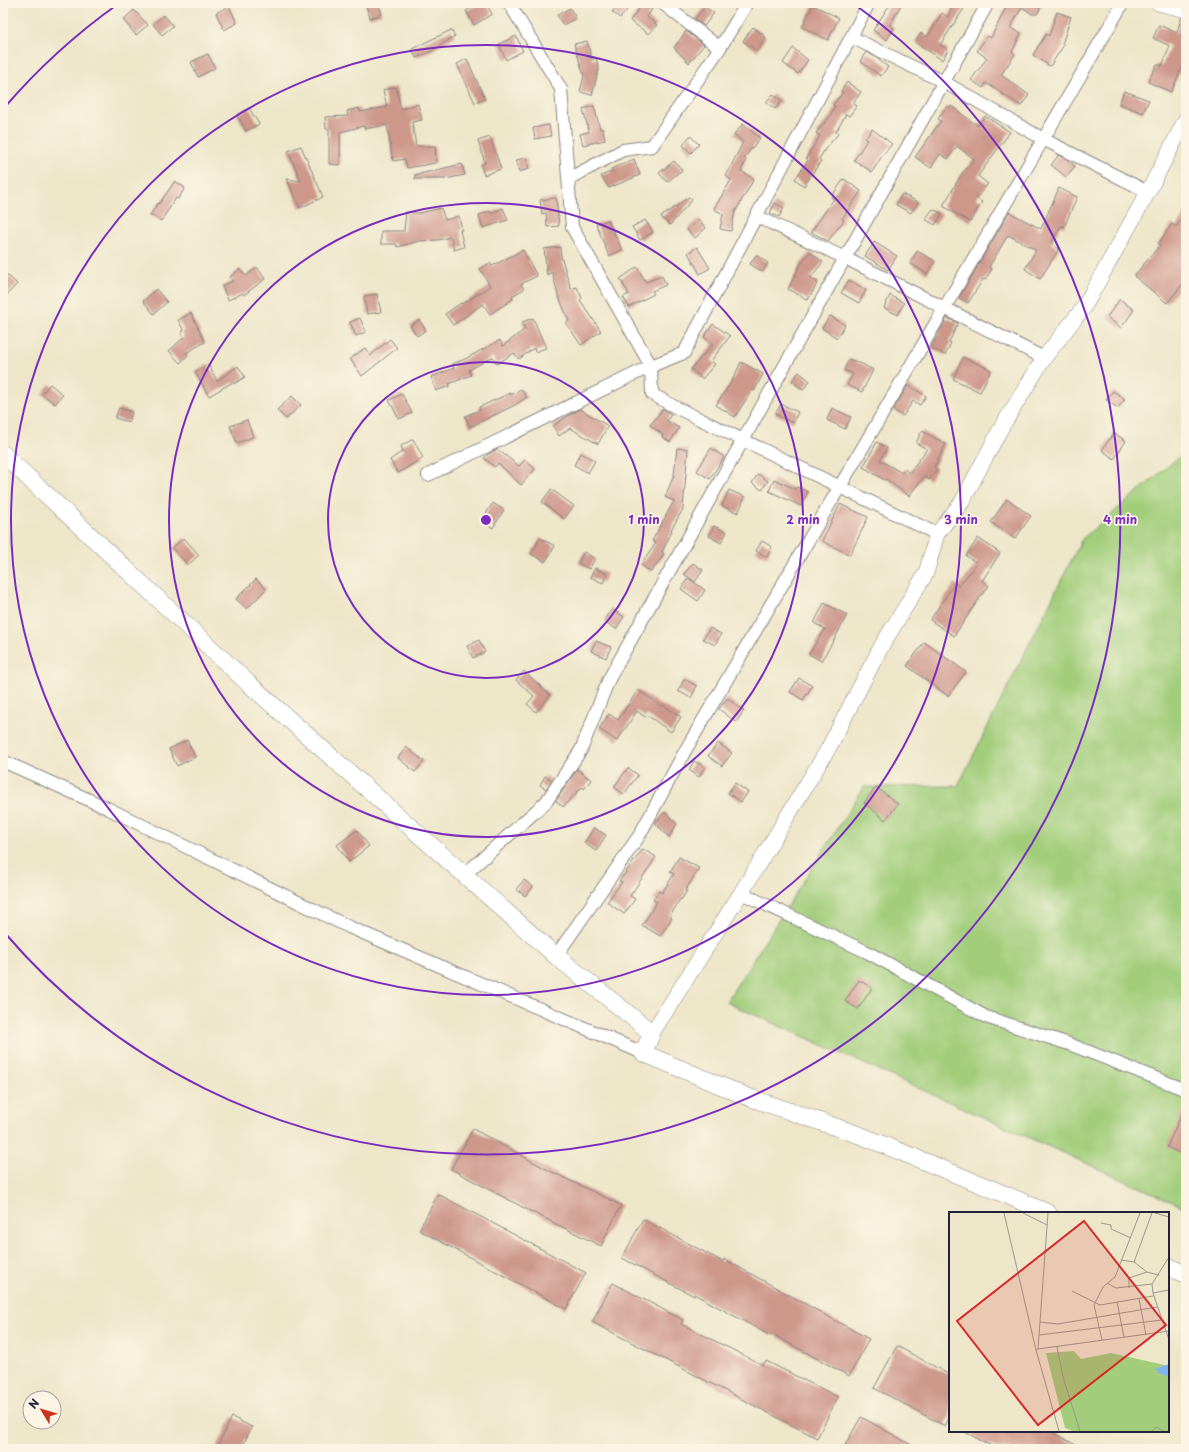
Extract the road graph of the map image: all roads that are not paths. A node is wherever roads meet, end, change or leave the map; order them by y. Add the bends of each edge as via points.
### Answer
1 (509, 3) edge
2 (662, 3) edge
3 (747, 3) edge
4 (869, 3) edge
5 (988, 3) edge
6 (1122, 3) edge
7 (1158, 3) edge
8 (1186, 10) edge
9 (851, 37) junction
10 (720, 48) junction
11 (944, 82) junction
12 (1186, 119) edge
13 (1043, 139) junction
14 (568, 179) junction
15 (1148, 192) junction
16 (756, 216) junction
17 (845, 258) junction
18 (944, 308) junction
19 (1044, 358) junction
20 (651, 366) junction
21 (743, 440) junction
22 (3, 454) edge
23 (428, 475) dead end
24 (840, 487) junction
25 (937, 534) junction
26 (3, 761) edge
27 (464, 875) junction
28 (741, 893) junction
29 (556, 956) junction
30 (652, 1033) junction
31 (643, 1053) junction
32 (1186, 1090) edge
33 (1046, 1212) edge
34 (1169, 1267) edge
35 (1186, 1274) edge

1 - 14 street via 561,88
2 - 10 street
3 - 10 street
4 - 9 street
5 - 11 street
6 - 13 street
7 - 8 street
9 - 11 street
9 - 16 street
10 - 14 street via 652,146 623,150
11 - 13 street
11 - 17 street
12 - 15 street
13 - 15 street
13 - 18 street
14 - 20 street via 572,227
15 - 19 street via 1084,307
16 - 17 street
16 - 20 street via 684,353
17 - 18 street
17 - 21 street
18 - 19 street
18 - 24 street
19 - 25 street via 1001,428 962,502
20 - 21 street via 652,394
20 - 23 street
21 - 24 street
21 - 27 street via 609,679 582,750 546,802
22 - 27 main road via 248,683
24 - 25 street
24 - 29 street via 684,752 639,836
25 - 28 street via 926,573 882,647 828,749
26 - 31 street via 107,808 349,927
27 - 29 main road
28 - 30 street
28 - 32 street via 867,952 986,1018 1069,1044
29 - 30 main road
30 - 31 main road
31 - 33 main road via 748,1097 862,1136
34 - 35 main road

